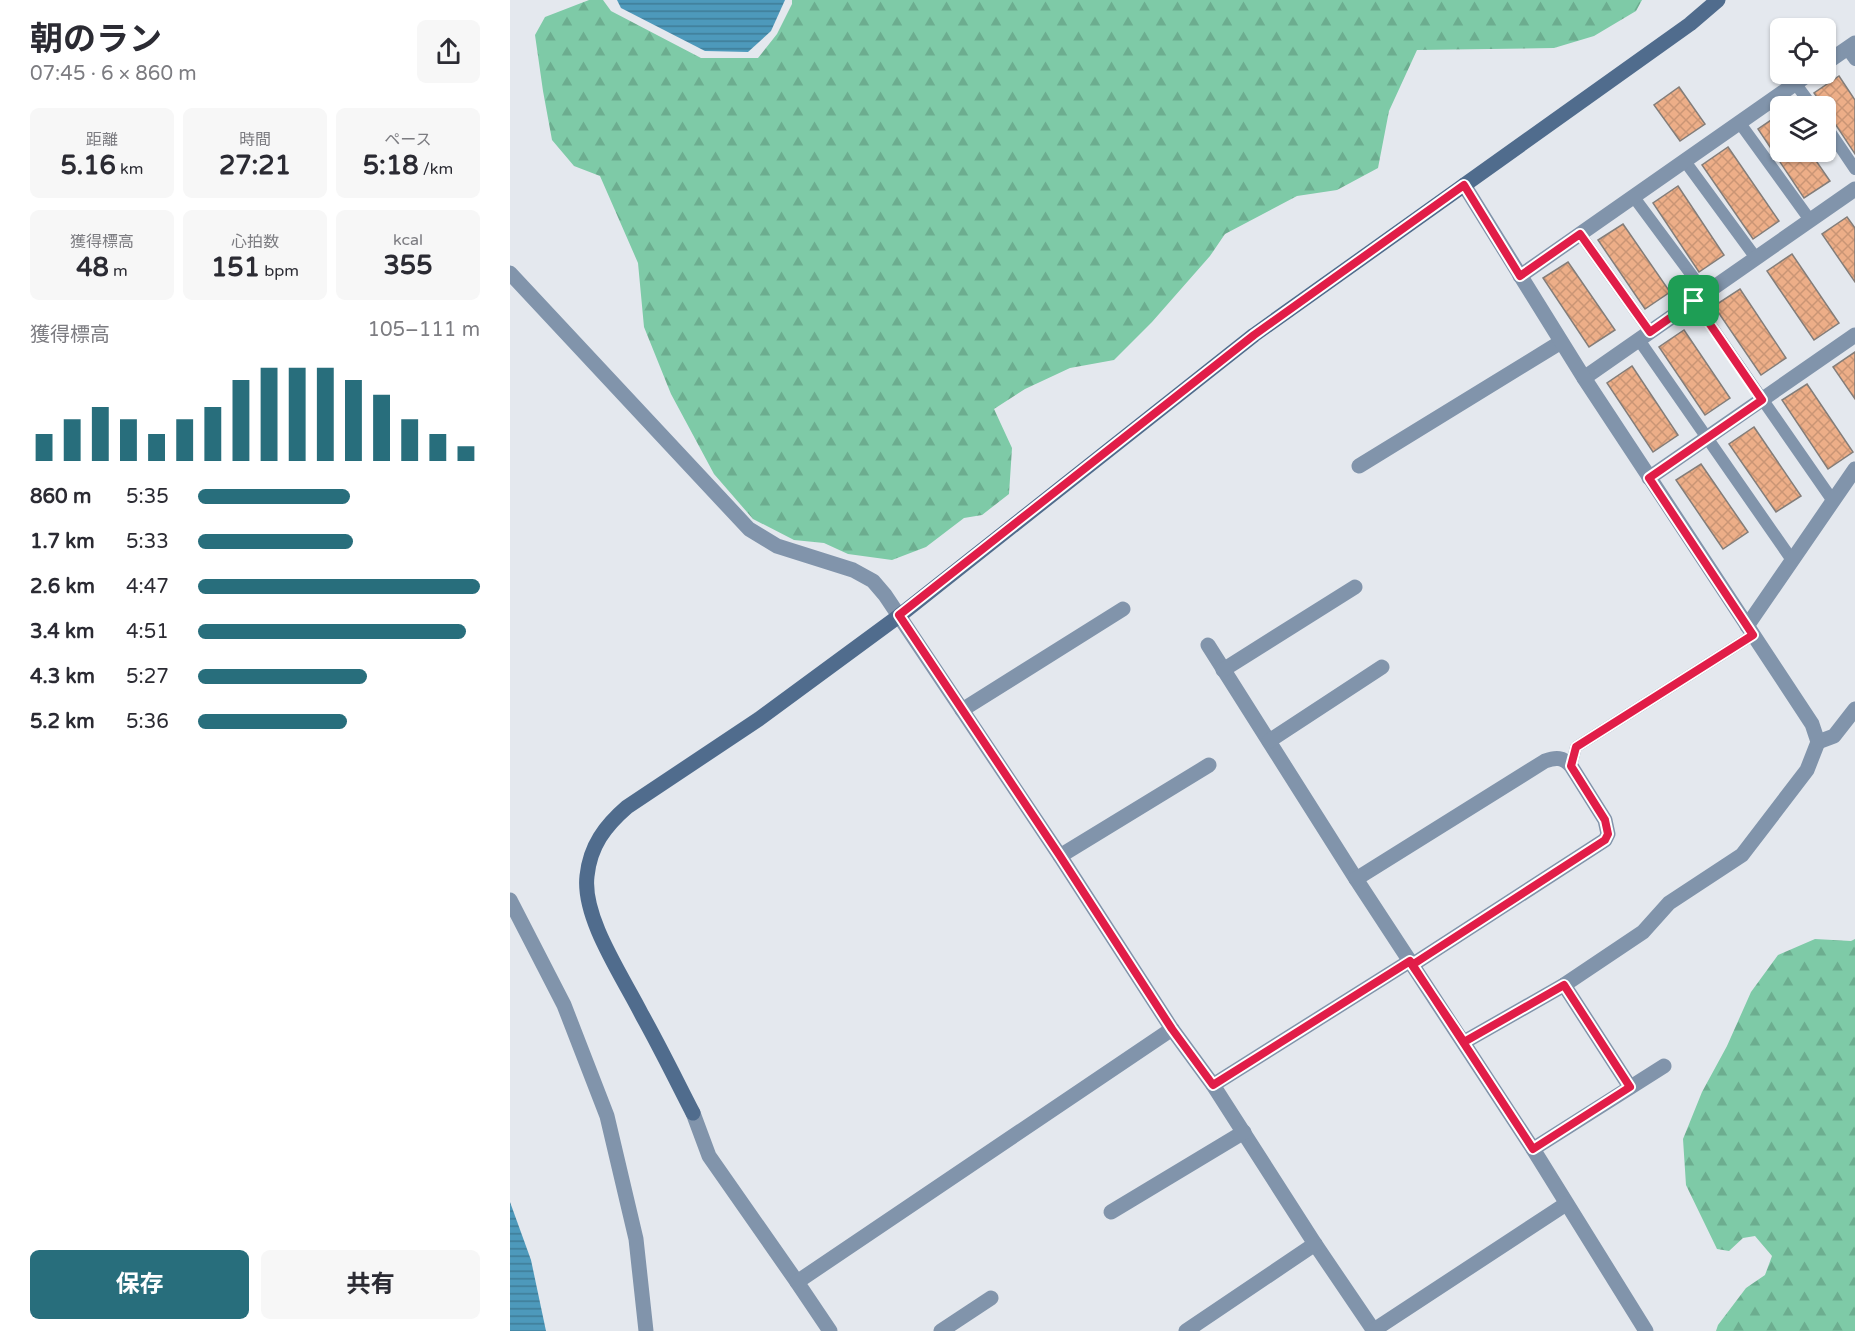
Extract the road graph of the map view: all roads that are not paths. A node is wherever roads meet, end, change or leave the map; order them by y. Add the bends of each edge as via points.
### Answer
1 (1718, 0) edge
2 (1852, 51) edge
3 (1836, 58) edge
4 (1792, 84) edge
5 (1739, 122) junction
6 (1836, 141) edge
7 (1684, 160) junction
8 (1855, 169) edge
9 (1464, 185) junction
10 (1855, 189) edge
11 (1633, 196) junction
12 (1810, 220) junction
13 (1580, 234) junction
14 (1756, 258) junction
15 (510, 273) edge
16 (1520, 276) junction
17 (1700, 297) junction
18 (1855, 335) edge
19 (1645, 336) junction
20 (1562, 342) junction
21 (1584, 378) junction
22 (1762, 400) junction
23 (1707, 437) junction
24 (1359, 466) dead end
25 (1855, 469) edge
26 (1649, 478) junction
27 (1833, 501) junction
28 (1792, 560) junction
29 (1355, 587) dead end
30 (1123, 609) dead end
31 (899, 615) junction
32 (1750, 630) junction
33 (1208, 645) dead end
34 (1382, 667) dead end
35 (1223, 670) junction
36 (962, 710) junction
37 (1855, 710) edge
38 (1269, 741) junction
39 (1818, 742) junction
40 (1209, 765) dead end
41 (1571, 766) junction
42 (1060, 856) junction
43 (1356, 879) junction
44 (510, 900) edge
45 (1411, 963) junction
46 (1564, 985) junction
47 (1172, 1029) junction
48 (1464, 1042) junction
49 (1664, 1066) dead end
50 (1213, 1085) junction
51 (1630, 1087) junction
52 (1244, 1132) junction
53 (1533, 1149) junction
54 (1566, 1204) junction
55 (1111, 1212) dead end
56 (1315, 1244) junction
57 (797, 1282) junction
58 (991, 1298) dead end
59 (646, 1331) edge
60 (830, 1331) edge
61 (941, 1331) edge
62 (1186, 1331) edge
63 (1374, 1331) edge
64 (1646, 1331) edge

1 - 9 street
2 - 3 street
4 - 5 street
5 - 7 street
5 - 12 lane
6 - 8 lane
7 - 11 street
7 - 14 lane
9 - 16 street
9 - 31 street via 1254,335
10 - 12 street
11 - 13 street
11 - 17 lane
12 - 14 street
13 - 16 street
13 - 19 lane
14 - 17 street
15 - 31 street via 749,529 777,546 853,570 873,581
16 - 20 street
17 - 19 street
17 - 22 lane
18 - 22 street
19 - 21 street
19 - 23 lane
20 - 21 street
20 - 24 street
21 - 26 street
22 - 23 street
22 - 27 lane
23 - 26 street
23 - 28 lane
25 - 27 street
26 - 32 street
27 - 28 street
28 - 32 street
29 - 35 street
30 - 36 street
31 - 36 street
31 - 57 street via 759,719 627,807 596,842 586,877 588,902 602,939 693,1113 709,1156
32 - 39 street via 1812,724
32 - 41 lane via 1576,747
33 - 35 street
34 - 38 street
35 - 38 street
36 - 42 street
37 - 39 street via 1834,736
38 - 43 street
39 - 46 street via 1807,770 1742,855 1669,903 1644,932
40 - 42 street
41 - 43 street via 1558,758 1545,761
41 - 45 street via 1605,820 1605,840
42 - 47 street
43 - 45 street
44 - 59 street via 564,1005 607,1116 636,1239
45 - 48 street
45 - 50 street
46 - 48 street
46 - 51 street
47 - 50 street
47 - 57 street
48 - 53 street
49 - 51 street
50 - 52 street
51 - 53 street
52 - 55 street
52 - 56 street
53 - 54 street
54 - 63 street
54 - 64 street
56 - 62 street
56 - 63 street
57 - 60 street
58 - 61 street

